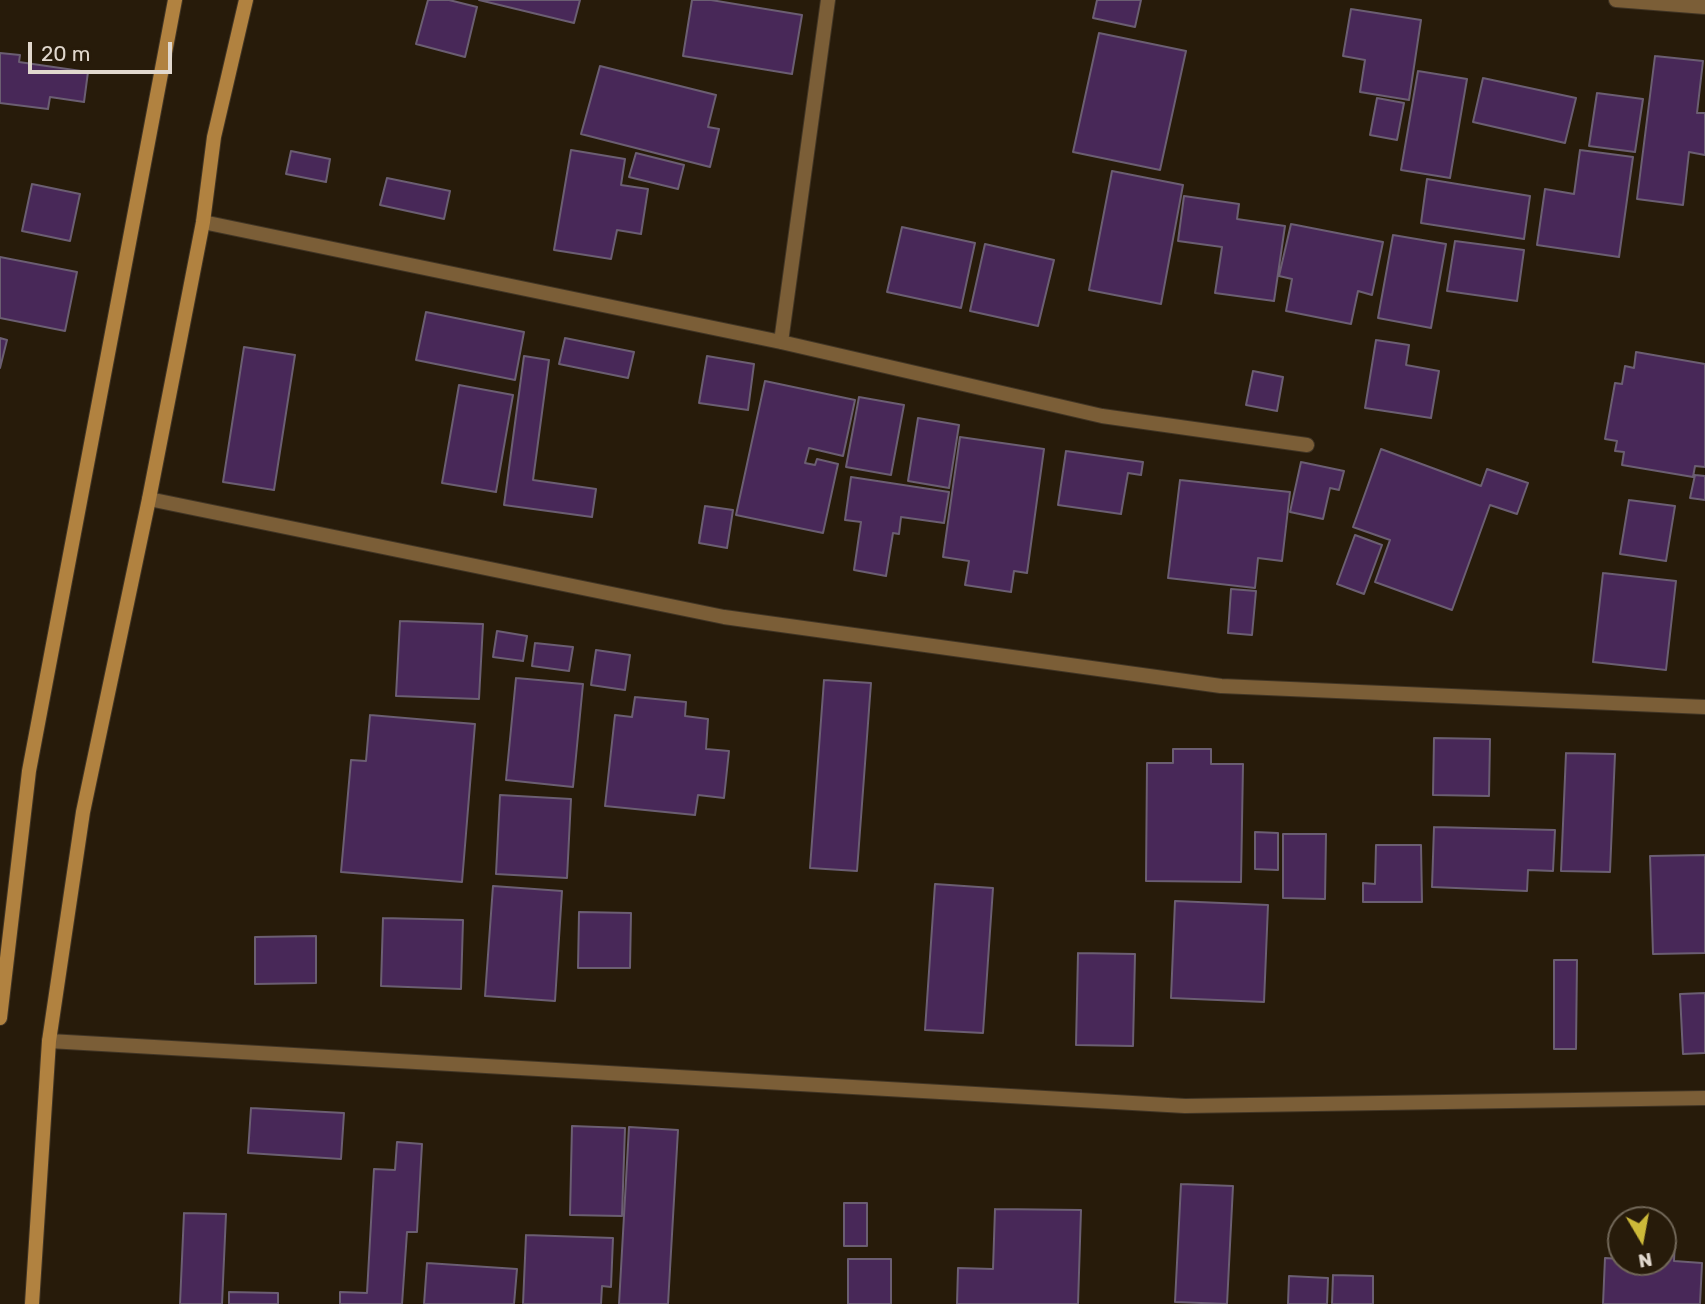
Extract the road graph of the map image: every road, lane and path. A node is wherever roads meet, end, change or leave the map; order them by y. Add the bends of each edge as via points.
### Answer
1 (175, 0) edge
2 (246, 0) edge
3 (828, 0) edge
4 (1616, 0) edge
5 (1705, 7) edge
6 (203, 222) junction
7 (781, 342) junction
8 (1307, 445) dead end
9 (149, 499) junction
10 (1705, 707) edge
11 (0, 1018) edge
12 (49, 1041) junction
13 (1705, 1098) edge
14 (32, 1304) edge

1 - 11 main road via 29,771
2 - 6 main road via 215,137
3 - 7 street
4 - 5 street
6 - 7 street
6 - 9 main road
7 - 8 street via 1102,416
9 - 10 street via 724,617 1221,686
9 - 12 main road via 83,812
12 - 13 street via 1185,1106
12 - 14 main road

